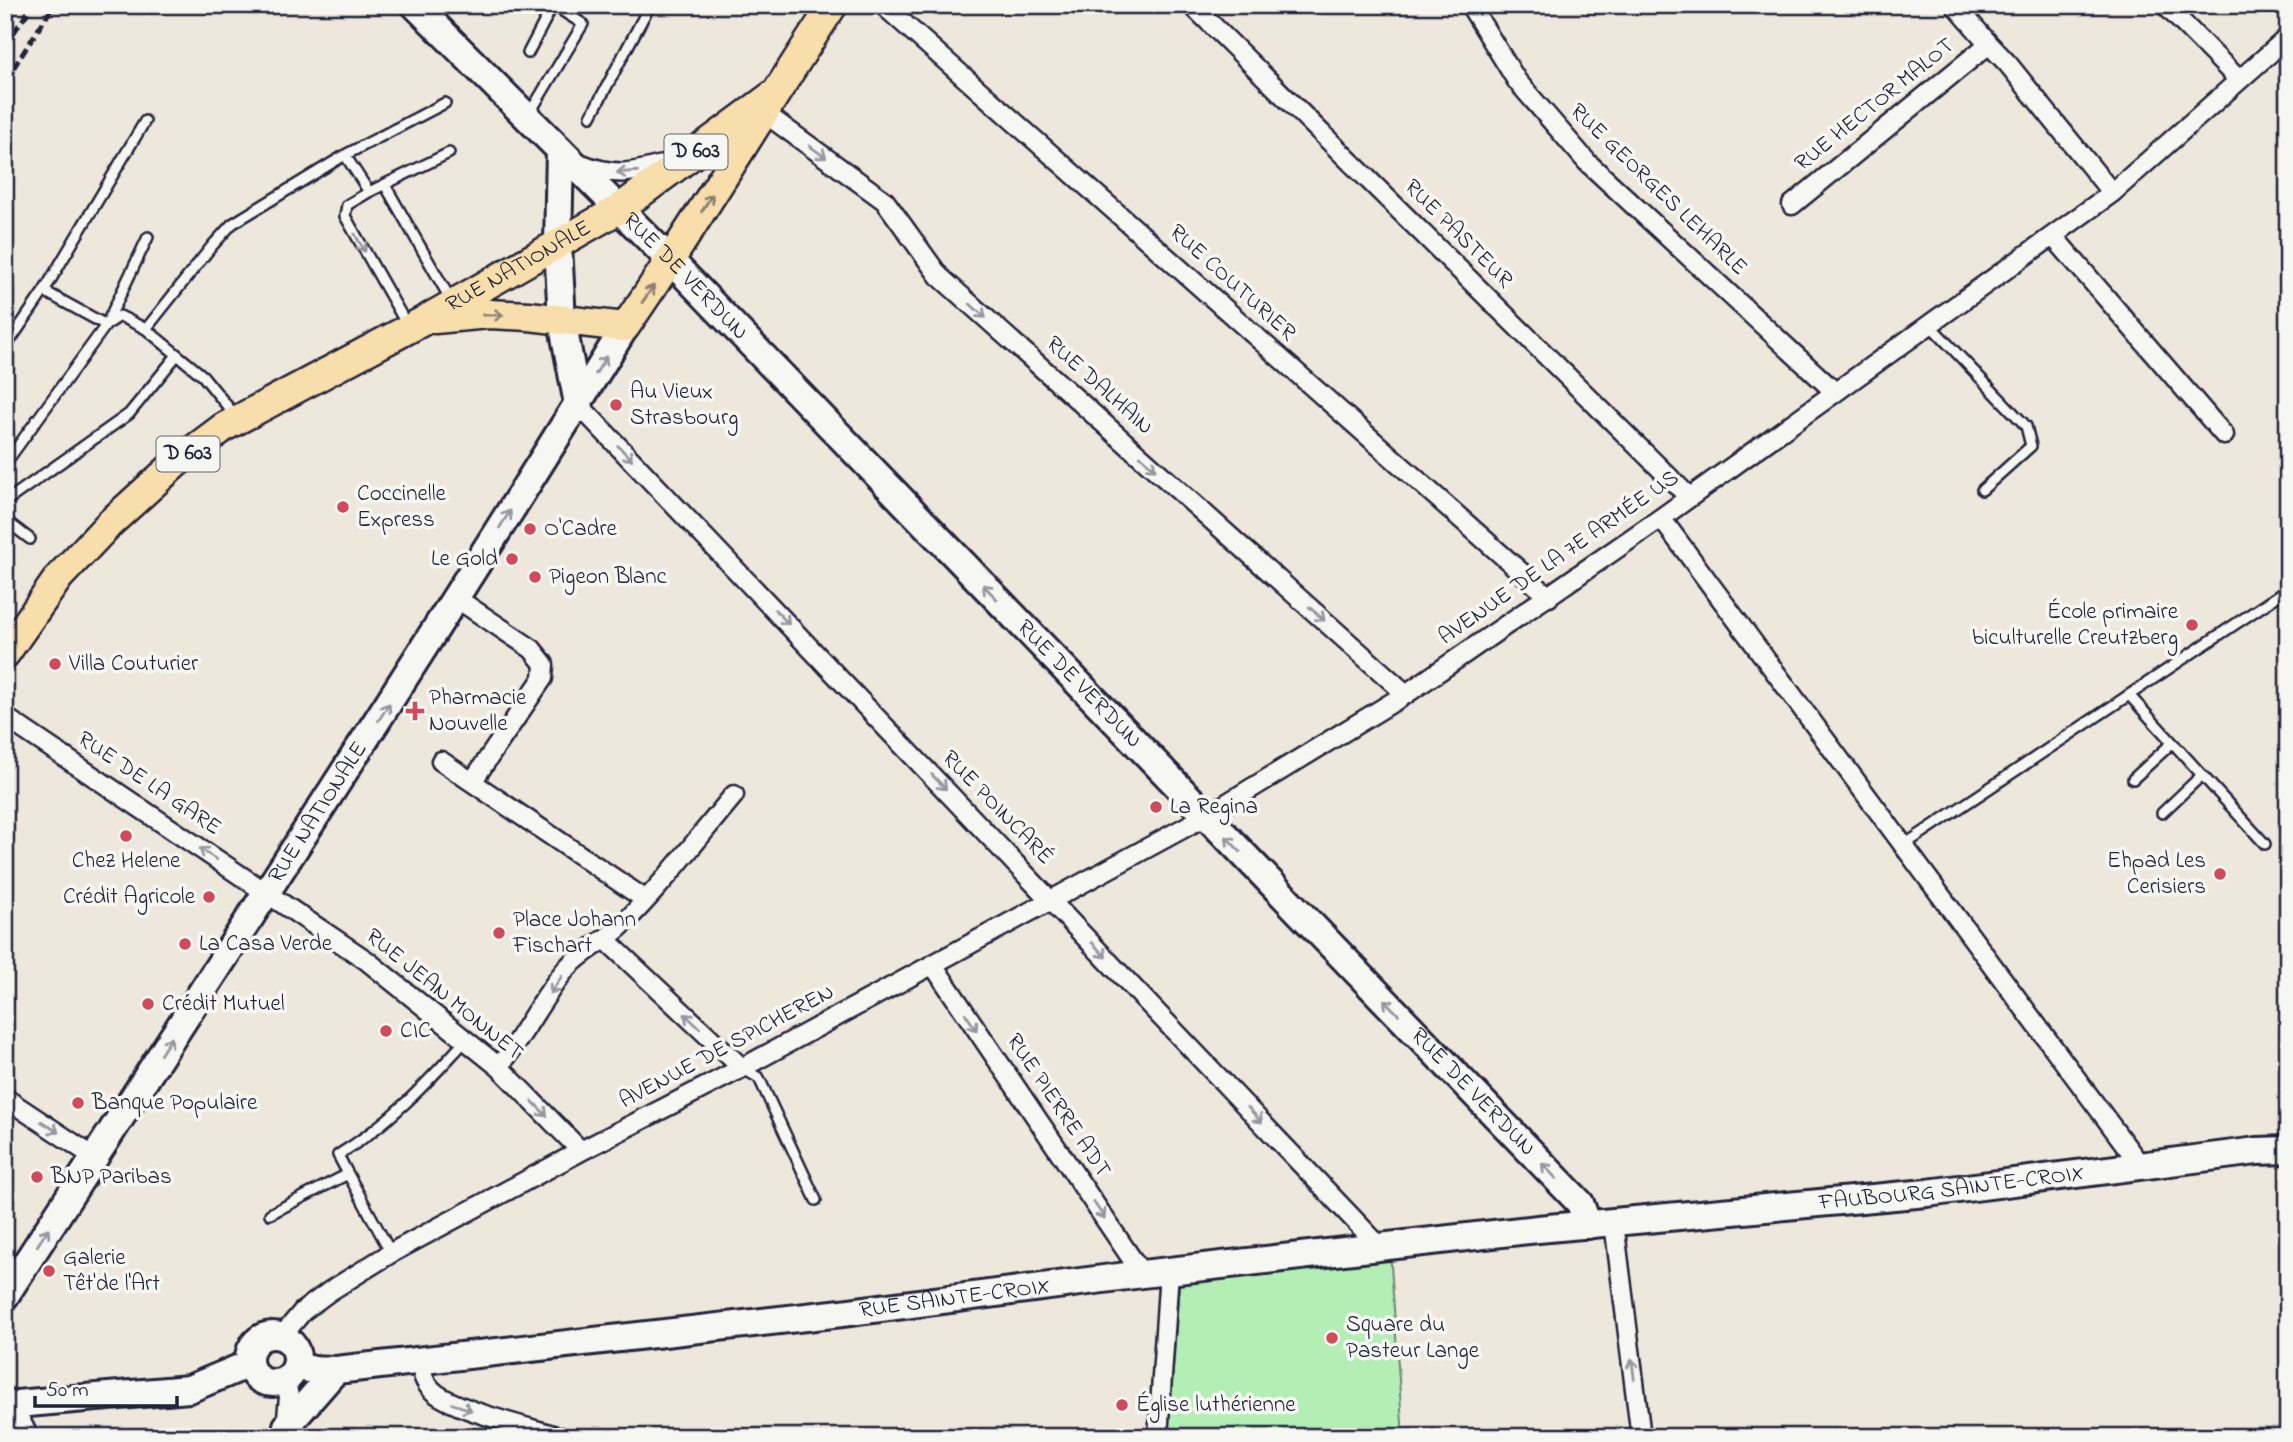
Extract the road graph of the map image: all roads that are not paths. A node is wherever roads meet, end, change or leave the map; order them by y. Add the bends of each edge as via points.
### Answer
1 (415, 5) edge
2 (650, 5) edge
3 (833, 5) edge
4 (883, 5) edge
5 (1192, 5) edge
6 (1471, 5) edge
7 (1955, 5) edge
8 (2165, 5) edge
9 (561, 7) edge
10 (2288, 37) edge
11 (1989, 44) junction
12 (527, 53) dead end
13 (2239, 80) junction
14 (445, 103) dead end
15 (768, 104) junction
16 (591, 116) dead end
17 (527, 118) junction
18 (145, 121) dead end
19 (449, 153) dead end
20 (564, 154) junction
21 (345, 155) junction
22 (687, 159) junction
23 (385, 185) junction
24 (369, 192) junction
25 (2112, 193) junction
26 (1792, 205) dead end
27 (619, 209) junction
28 (2053, 236) junction
29 (148, 237) dead end
30 (558, 245) junction
31 (671, 261) junction
32 (44, 291) junction
33 (453, 304) junction
34 (562, 321) junction
35 (417, 324) junction
36 (1928, 324) junction
37 (106, 326) junction
38 (625, 327) junction
39 (146, 329) junction
40 (5, 348) edge
41 (177, 355) junction
42 (1835, 392) junction
43 (578, 404) junction
44 (238, 419) junction
45 (2224, 435) dead end
46 (10, 457) dead end
47 (1982, 491) dead end
48 (1689, 497) junction
49 (5, 502) edge
50 (1661, 518) junction
51 (5, 520) edge
52 (30, 539) dead end
53 (2288, 589) edge
54 (1549, 597) junction
55 (456, 598) junction
56 (5, 654) edge
57 (1406, 694) junction
58 (2129, 695) junction
59 (5, 717) edge
60 (2172, 743) junction
61 (441, 761) dead end
62 (2202, 775) junction
63 (2133, 779) dead end
64 (472, 782) junction
65 (734, 795) dead end
66 (2162, 813) dead end
67 (1206, 816) junction
68 (2265, 844) dead end
69 (1904, 845) junction
70 (265, 892) junction
71 (646, 900) junction
72 (1052, 900) junction
73 (605, 939) junction
74 (933, 965) junction
75 (466, 1040) junction
76 (499, 1067) junction
77 (742, 1068) junction
78 (5, 1098) edge
79 (2288, 1150) edge
80 (581, 1151) junction
81 (94, 1157) junction
82 (2141, 1166) junction
83 (348, 1174) junction
84 (816, 1200) dead end
85 (270, 1214) dead end
86 (1601, 1224) junction
87 (1380, 1247) junction
88 (391, 1253) junction
89 (1168, 1271) junction
90 (1142, 1274) junction
91 (5, 1296) edge
92 (282, 1336) junction
93 (420, 1360) junction
94 (249, 1364) junction
95 (336, 1370) junction
96 (292, 1372) junction
97 (8, 1402) edge
98 (284, 1431) edge
99 (29, 1437) edge
100 (560, 1437) edge
101 (1158, 1437) edge
102 (1641, 1437) edge

1 - 17 main road, RUE DE VERDUN
2 - 16 lane
3 - 15 main road, RUE NATIONALE / D 603
4 - 54 street, RUE COUTURIER
5 - 48 street, RUE PASTEUR
6 - 42 street, RUE GEORGES LEHARLE via 1517,81 1587,162
7 - 11 street, RUE HECTOR MALOT
8 - 13 street
9 - 12 lane via 553,5
9 - 17 lane via 583,24
10 - 13 street, AVENUE DE LA 7E ARMÉE US
11 - 25 street, RUE HECTOR MALOT
11 - 26 street, RUE HECTOR MALOT
13 - 25 street, AVENUE DE LA 7E ARMÉE US
14 - 21 lane
15 - 22 main road, RUE NATIONALE / D 603
31 -> 15 main road, RUE NATIONALE
15 -> 57 street, RUE DALHAIN via 885,201 939,276
17 - 20 main road, RUE DE VERDUN
18 - 32 lane
19 - 23 lane
22 -> 20 street via 628,174 601,172
20 - 27 main road, RUE DE VERDUN
20 - 30 main road
21 - 24 lane
21 - 39 lane via 232,224
22 - 27 main road, RUE NATIONALE / D 603
23 - 24 lane
23 - 33 lane
24 -> 35 lane via 347,205 345,216
25 - 28 street, AVENUE DE LA 7E ARMÉE US
27 - 30 main road, RUE NATIONALE / D 603
27 - 31 main road, RUE DE VERDUN
28 - 36 street, AVENUE DE LA 7E ARMÉE US
28 - 45 street
29 - 37 lane
30 - 33 main road, RUE NATIONALE / D 603
30 - 34 main road
38 -> 31 main road, RUE NATIONALE
67 -> 31 main road, RUE DE VERDUN
32 - 37 lane
32 - 40 lane
33 - 35 main road, RUE NATIONALE / D 603
35 -> 34 main road, RUE NATIONALE / D 603 via 489,314
34 - 38 main road, RUE NATIONALE / D 603
34 - 43 main road
35 - 44 main road, D 603
36 - 42 street, AVENUE DE LA 7E ARMÉE US
36 - 47 lane via 2026,426 2030,436 2031,446
37 - 39 lane via 120,316
37 - 46 lane
43 -> 38 main road, RUE NATIONALE
39 - 41 lane
41 - 44 lane via 203,376
41 - 49 lane via 130,414
42 - 48 street, AVENUE DE LA 7E ARMÉE US
55 -> 43 main road, RUE NATIONALE
43 -> 72 street, RUE POINCARÉ
44 - 56 main road, D 603 via 176,463 109,524 60,577
48 - 50 street, AVENUE DE LA 7E ARMÉE US
50 - 54 street, AVENUE DE LA 7E ARMÉE US
50 - 69 street
51 - 52 lane
53 - 58 lane
54 - 57 street, AVENUE DE LA 7E ARMÉE US
55 - 64 street via 532,649 544,664 543,678
70 -> 55 main road, RUE NATIONALE
57 - 67 street, AVENUE DE LA 7E ARMÉE US
58 - 60 lane
58 - 69 lane
70 -> 59 street, RUE DE LA GARE
60 - 62 lane
60 - 63 lane
61 - 64 street
62 - 66 lane
62 - 68 lane
64 - 71 street
65 - 71 street
67 - 72 street, AVENUE DE SPICHEREN
86 -> 67 main road, RUE DE VERDUN
69 - 82 street
70 - 75 street, RUE JEAN MONNET via 366,960
81 -> 70 main road, RUE NATIONALE
71 - 73 street
72 - 74 street, AVENUE DE SPICHEREN
72 -> 87 street, RUE POINCARÉ
73 -> 76 street via 566,970
77 -> 73 street
74 - 77 street, AVENUE DE SPICHEREN
74 -> 90 street, RUE PIERRE ADT
75 - 76 street, RUE JEAN MONNET
75 - 83 lane via 415,1096 338,1155
76 -> 80 street, RUE JEAN MONNET
77 - 80 street, AVENUE DE SPICHEREN
77 - 84 lane via 759,1078
78 -> 81 street
79 - 82 main road, FAUBOURG SAINTE-CROIX
80 - 88 street, AVENUE DE SPICHEREN
91 -> 81 main road, RUE NATIONALE
82 - 86 main road, FAUBOURG SAINTE-CROIX via 1927,1193
83 - 85 lane
83 - 88 lane
86 - 87 main road, RUE SAINTE-CROIX
102 -> 86 street
87 - 89 main road, RUE SAINTE-CROIX
88 - 92 street, AVENUE DE SPICHEREN via 303,1311
89 - 90 main road, RUE SAINTE-CROIX
89 - 101 street
90 - 93 main road, RUE SAINTE-CROIX
92 - 94 main road via 271,1335 255,1343
92 - 96 main road via 295,1348
93 - 95 main road, RUE SAINTE-CROIX
93 -> 100 street via 423,1379 433,1392 452,1403
94 - 96 main road via 265,1382 276,1383
94 - 97 main road via 189,1389
95 - 96 main road, RUE SAINTE-CROIX
95 - 98 main road
96 - 98 street
97 - 99 street

